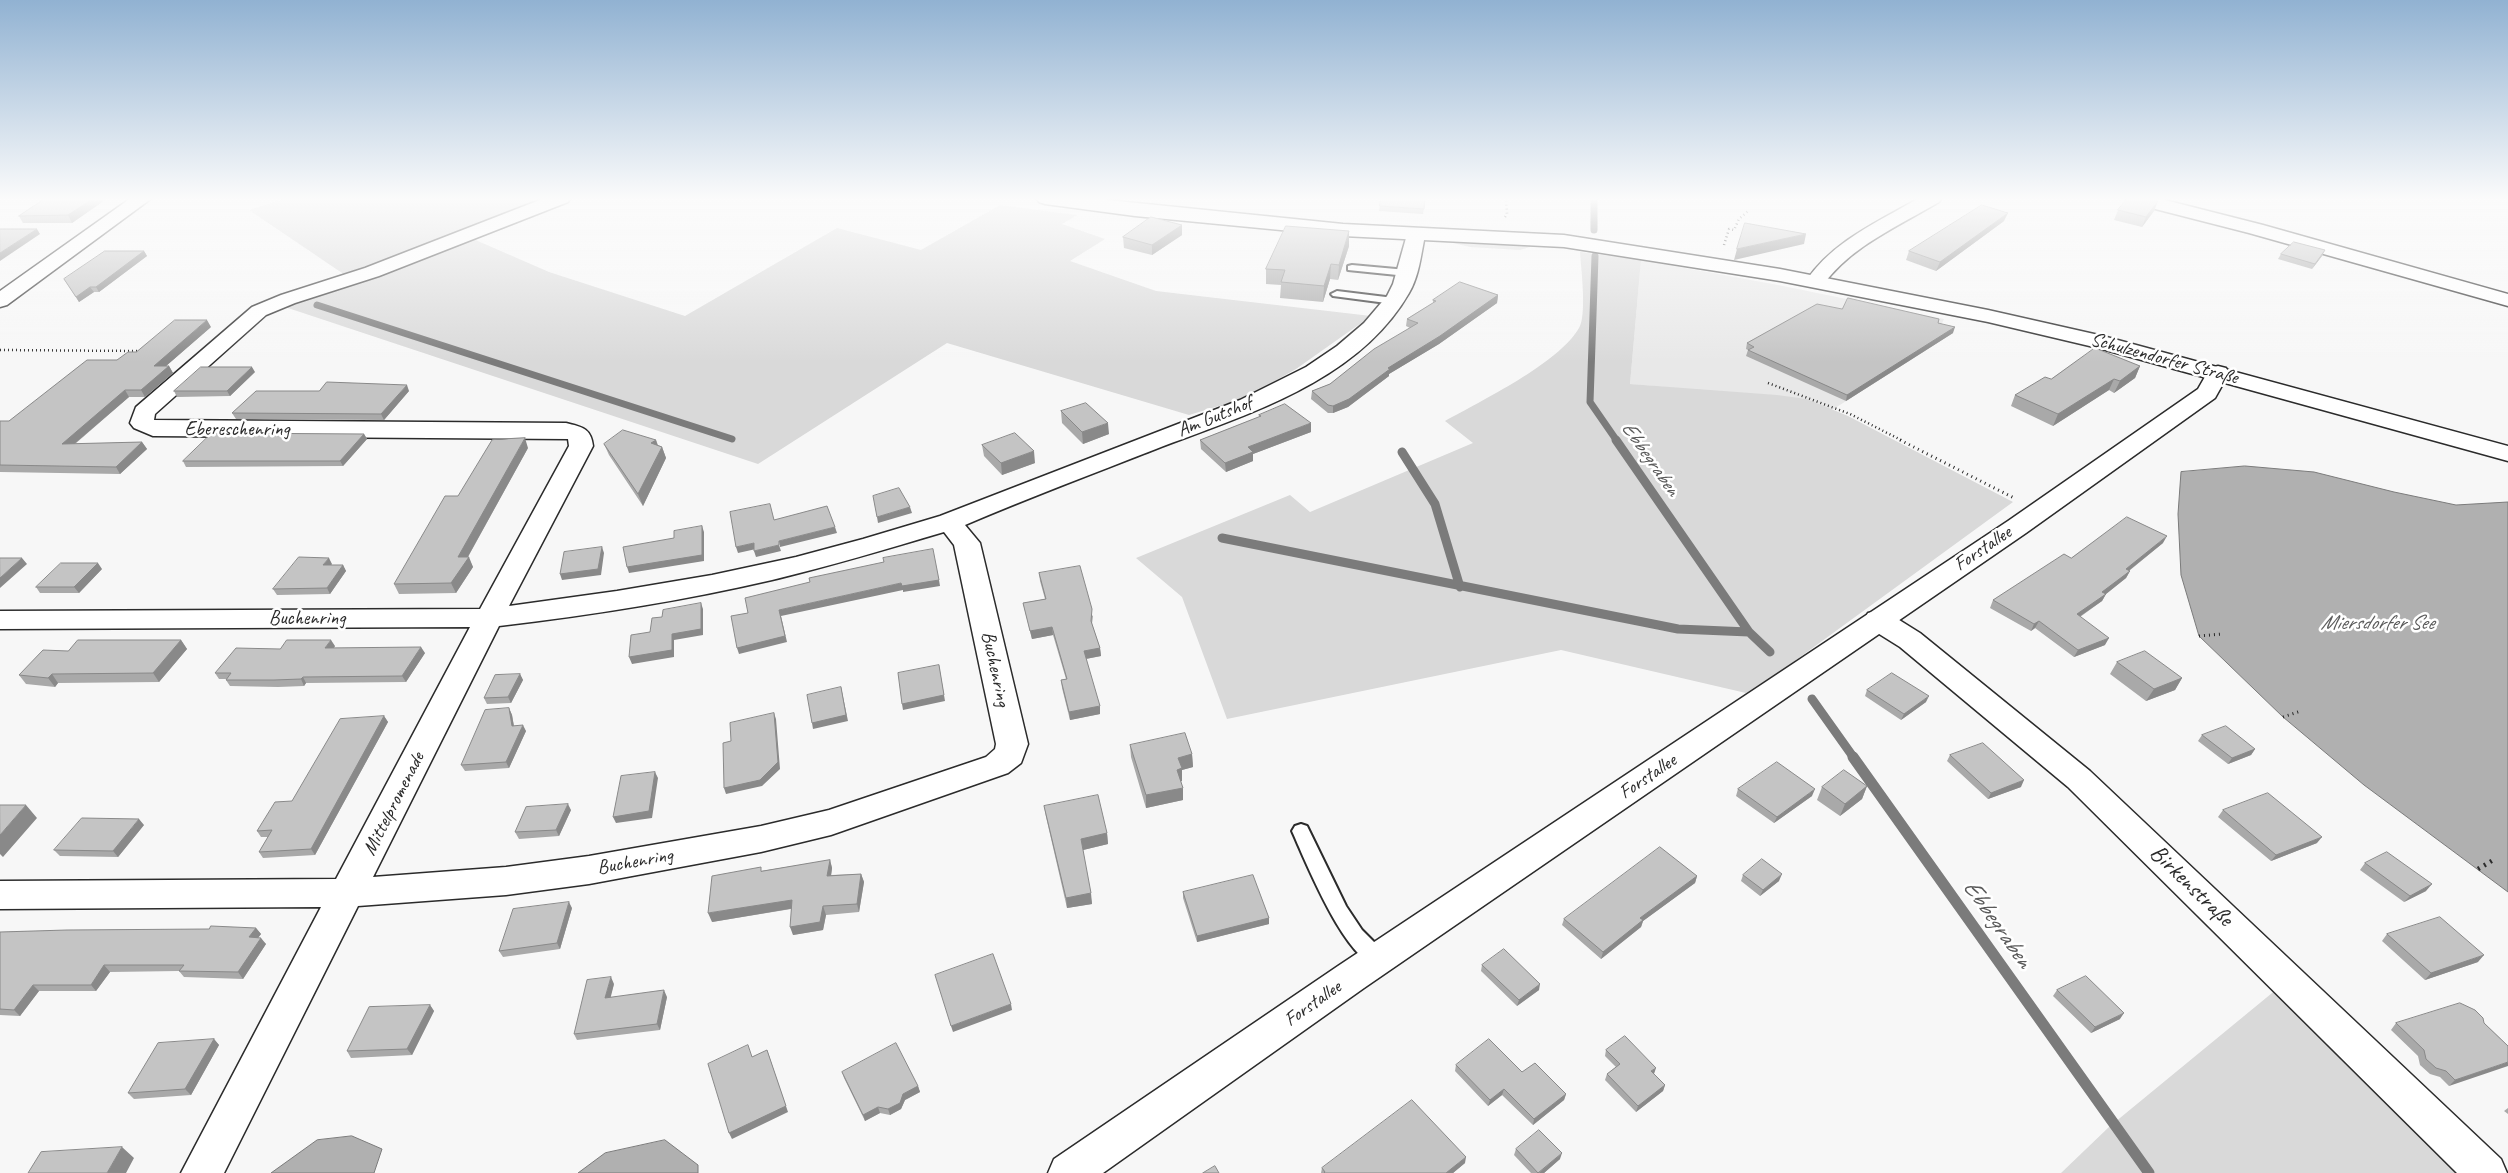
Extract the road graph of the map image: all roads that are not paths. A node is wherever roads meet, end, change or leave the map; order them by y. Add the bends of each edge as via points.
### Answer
1 (63, 253) edge
2 (422, 253) edge
3 (1411, 253) edge
4 (1641, 253) edge
5 (1842, 253) edge
6 (2340, 253) edge
7 (1352, 268) dead end
8 (1406, 274) junction
9 (1816, 281) junction
10 (5, 293) edge
11 (1337, 294) dead end
12 (2508, 300) edge
13 (1394, 301) junction
14 (2218, 373) junction
15 (580, 435) joint
16 (2508, 454) edge
17 (949, 522) junction
18 (489, 618) junction
19 (0, 620) edge
20 (1878, 620) junction
21 (1301, 831) dead end
22 (348, 893) junction
23 (0, 895) edge
24 (1378, 959) junction
25 (202, 1173) edge
26 (1069, 1173) edge
27 (2486, 1173) edge

1 - 10 street
2 - 15 street, Ebereschenring via 259,311 144,412 142,423 153,430 566,430
3 - 8 street, Am Gutshof
4 - 9 street, Schulzendorfer Straße
5 - 9 street via 1823,269
6 - 12 street
7 - 8 lane
8 - 13 street, Am Gutshof
9 - 14 street, Schulzendorfer Straße via 2029,325
11 - 13 lane
13 - 17 street, Am Gutshof via 1374,326 1347,348 1277,391
14 - 16 street, Schulzendorfer Straße
14 - 20 street, Forstallee via 2211,388 2198,400
15 - 18 street, Mittelpromenade via 581,446
17 - 18 street, Buchenring via 744,577 565,609
17 - 22 street, Buchenring via 967,543 1012,744 1010,755 997,765 830,822 761,839 589,870 506,881
18 - 19 street, Buchenring
18 - 22 street, Mittelpromenade
20 - 24 street, Forstallee
20 - 27 street, Birkenstraße via 1910,640 2079,779
21 - 24 lane via 1339,911 1355,936
22 - 23 street, Buchenring
22 - 25 street, Mittelpromenade
24 - 26 street, Forstallee

